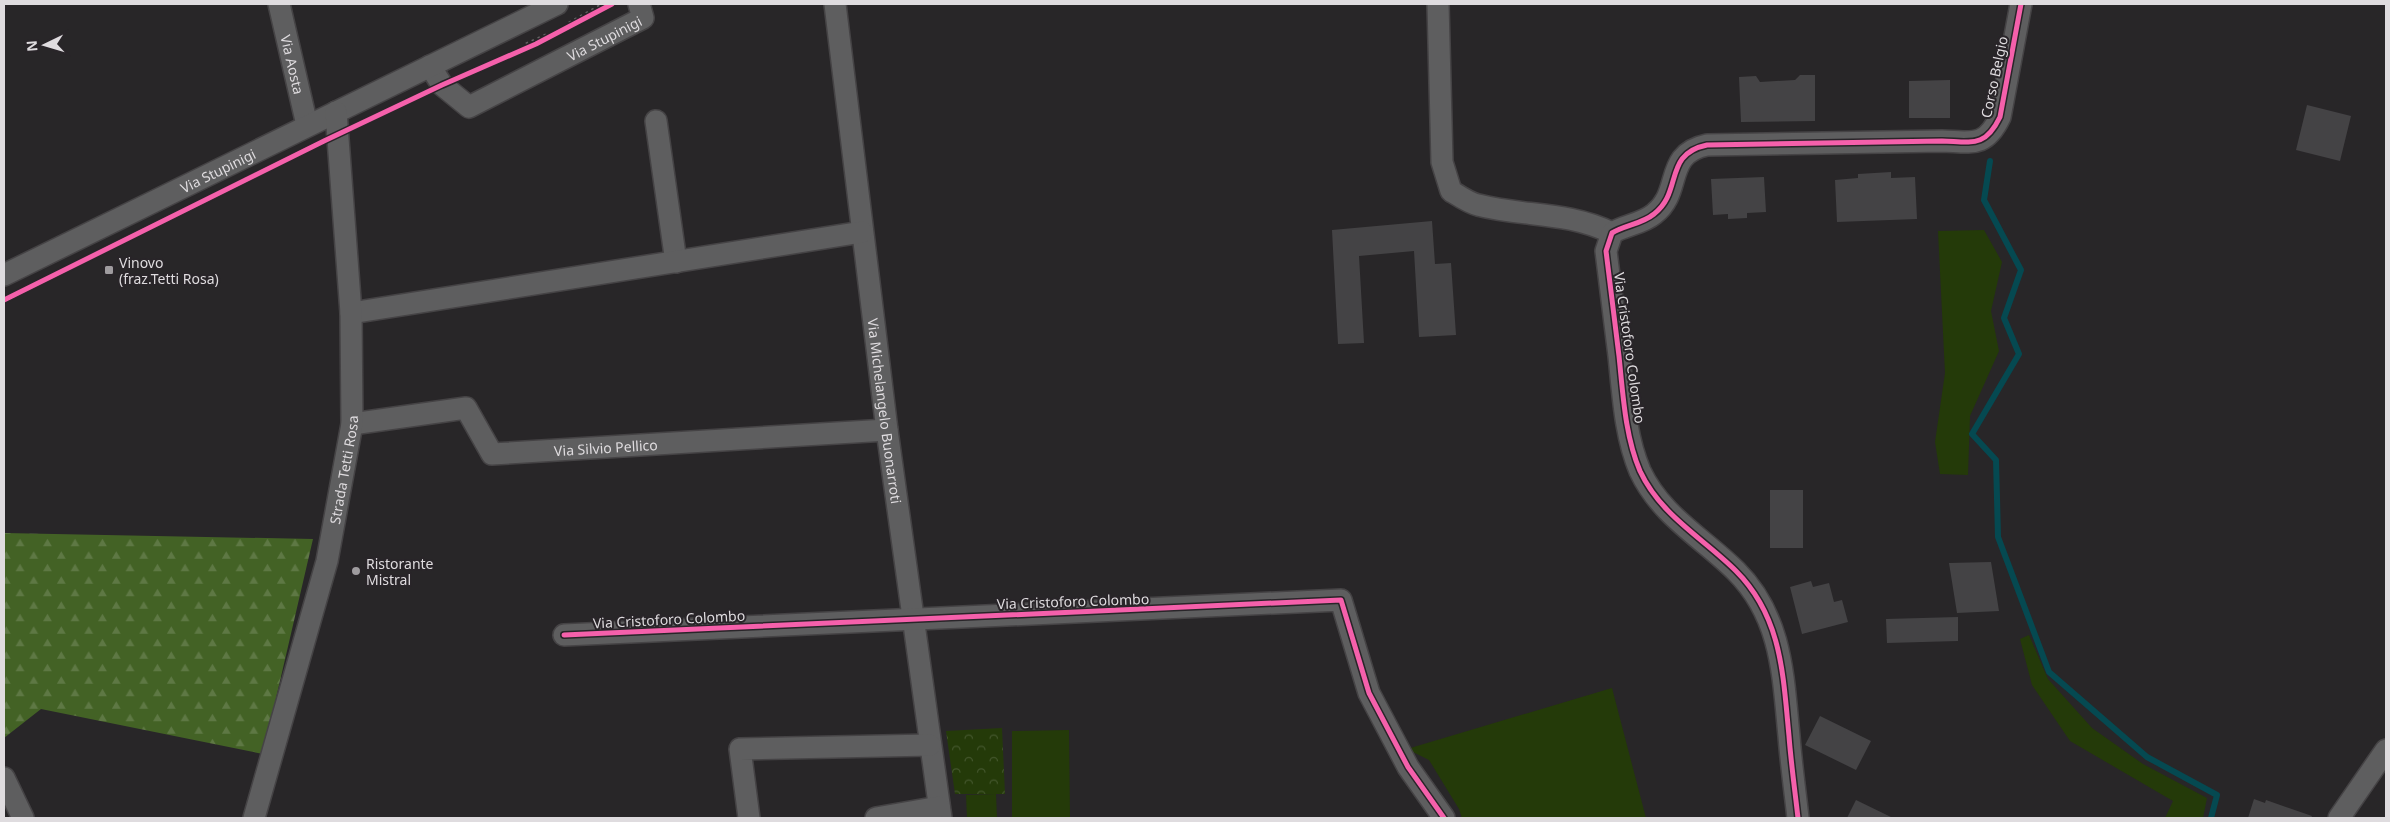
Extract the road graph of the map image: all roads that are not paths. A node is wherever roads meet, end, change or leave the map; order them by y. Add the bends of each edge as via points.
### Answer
1 (279, 4) edge
2 (557, 4) edge
3 (639, 4) edge
4 (835, 4) edge
5 (1438, 4) edge
6 (2021, 4) edge
7 (430, 66) junction
8 (336, 112) junction
9 (656, 121) dead end
10 (307, 125) junction
11 (862, 232) junction
12 (1612, 233) junction
13 (676, 262) junction
14 (4, 275) edge
15 (351, 313) junction
16 (352, 424) junction
17 (887, 430) junction
18 (912, 619) junction
19 (564, 635) dead end
20 (930, 744) junction
21 (2386, 750) edge
22 (4, 778) edge
23 (940, 813) edge
24 (23, 818) edge
25 (254, 818) edge
26 (749, 818) edge
27 (876, 818) edge
28 (1444, 818) edge
29 (1798, 818) edge
30 (2339, 818) edge

1 - 10 street, Via Aosta
2 - 7 street, Via Stupinigi
3 - 7 street, Via Stupinigi via 643,18 469,107 442,85
4 - 11 street, Via Michelangelo Buonarroti
5 - 12 street via 1442,162 1451,191 1476,205 1567,217
6 - 12 street, Corso Belgio via 2000,117 1986,138 1973,143 1697,147 1680,160 1671,191 1662,206 1644,220
7 - 8 street, Via Stupinigi
8 - 10 street, Via Stupinigi
8 - 15 street, Strada Tetti Rosa
9 - 13 street
10 - 14 street, Via Stupinigi
11 - 13 street
11 - 17 street, Via Michelangelo Buonarroti
12 - 29 street, Via Cristoforo Colombo via 1606,251 1623,399 1632,446 1640,471 1662,506 1737,572 1774,628 1785,685
13 - 15 street
15 - 16 street, Strada Tetti Rosa
16 - 17 street, Via Silvio Pellico via 466,408 492,454
16 - 25 street, Strada Tetti Rosa via 327,561
17 - 18 street, Via Michelangelo Buonarroti
18 - 19 street, Via Cristoforo Colombo
18 - 20 street, Via Michelangelo Buonarroti
18 - 28 street, Via Cristoforo Colombo via 1341,600 1369,693 1408,767
20 - 23 street, Via Michelangelo Buonarroti
20 - 26 street via 740,749
21 - 30 street
22 - 24 street
23 - 27 street

